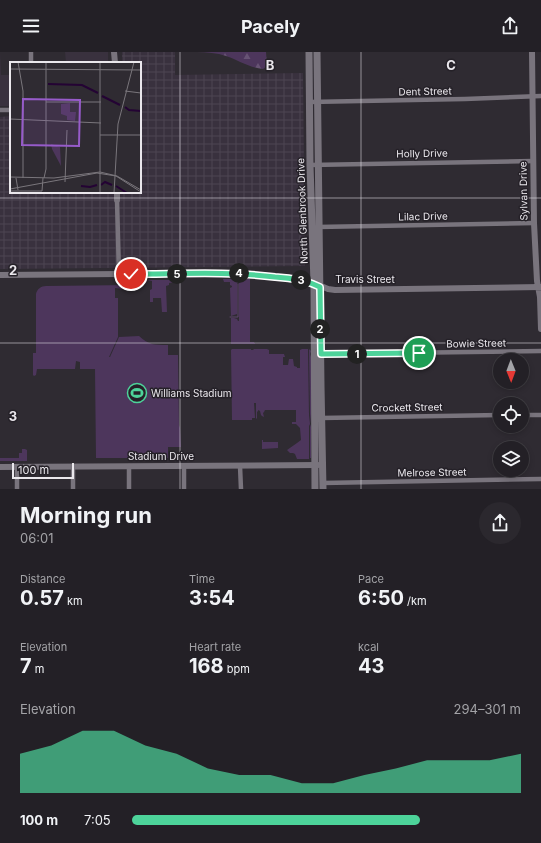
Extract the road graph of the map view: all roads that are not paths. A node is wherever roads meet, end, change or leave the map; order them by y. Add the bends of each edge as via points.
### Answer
1 (114, 52) edge
2 (309, 52) edge
3 (317, 52) edge
4 (532, 52) edge
5 (115, 62) edge
6 (532, 96) junction
7 (541, 96) edge
8 (309, 102) junction
9 (317, 102) junction
10 (533, 161) junction
11 (314, 164) junction
12 (117, 193) edge
13 (117, 200) joint
14 (534, 223) junction
15 (315, 227) junction
16 (118, 274) junction
17 (0, 275) edge
18 (317, 285) junction
19 (540, 287) edge
20 (541, 329) edge
21 (541, 351) edge
22 (318, 354) junction
23 (493, 415) edge
24 (529, 415) edge
25 (541, 415) edge
26 (318, 418) junction
27 (319, 465) junction
28 (129, 466) junction
29 (184, 466) junction
30 (240, 466) junction
31 (0, 467) edge
32 (17, 467) junction
33 (73, 467) junction
34 (541, 479) edge
35 (323, 486) edge
36 (17, 489) edge
37 (73, 489) edge
38 (129, 489) edge
39 (184, 489) edge
40 (240, 489) edge
41 (315, 489) edge

1 - 5 street
2 - 8 main road, North Glenbrook Drive
3 - 9 main road, North Glenbrook Drive
4 - 6 street, Sylvan Drive
6 - 7 street, Dent Street
6 - 9 street, Dent Street
6 - 10 street, Sylvan Drive
8 - 9 street, Dent Street
8 - 11 main road, North Glenbrook Drive
9 - 11 main road, North Glenbrook Drive
10 - 11 street, Holly Drive
10 - 14 street, Sylvan Drive
11 - 15 main road, North Glenbrook Drive
12 - 13 street
13 - 16 street
14 - 15 street, Lilac Drive
14 - 19 street, Sylvan Drive via 537,281
15 - 18 main road, North Glenbrook Drive
16 - 17 street, Travis Street
16 - 18 street, Travis Street via 248,274 295,279
18 - 19 street, Travis Street via 335,290
18 - 22 main road, North Glenbrook Drive
19 - 20 street, Sylvan Drive
21 - 22 street, Bowie Street
22 - 26 main road, North Glenbrook Drive
23 - 26 street, Crockett Street
24 - 25 street
26 - 27 main road, North Glenbrook Drive
27 - 30 street, Stadium Drive
27 - 35 main road, North Glenbrook Drive
27 - 41 main road, North Glenbrook Drive
28 - 29 street, Stadium Drive
28 - 33 street, Stadium Drive
28 - 38 street
29 - 30 street, Stadium Drive
29 - 39 street
30 - 40 street
31 - 32 street, Stadium Drive
32 - 33 street, Stadium Drive
32 - 36 street
33 - 37 street
34 - 35 street, Melrose Street

